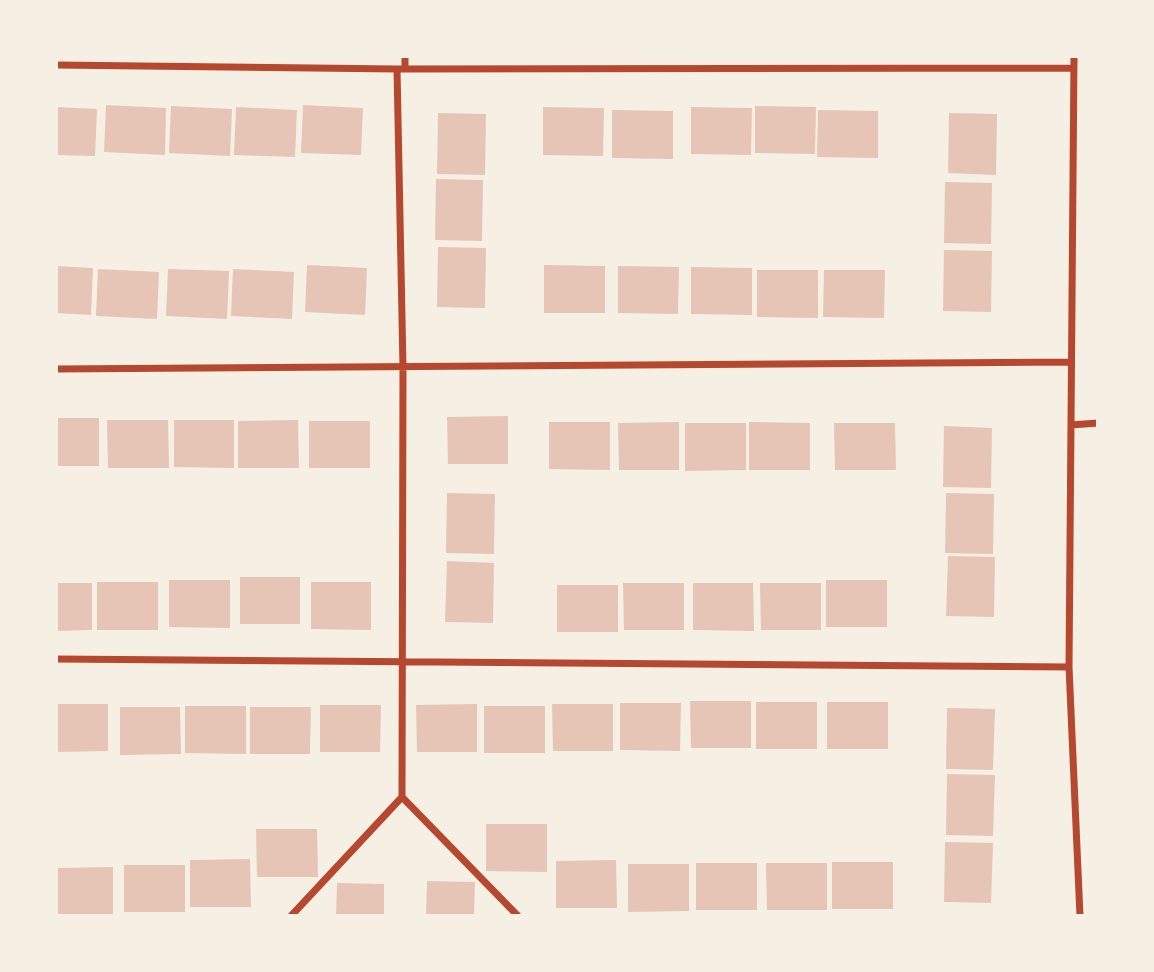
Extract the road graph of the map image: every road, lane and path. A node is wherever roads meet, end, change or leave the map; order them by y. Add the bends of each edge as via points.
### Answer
1 (405, 56) edge
2 (1074, 56) edge
3 (56, 65) edge
4 (1074, 68) junction
5 (401, 69) junction
6 (1072, 362) junction
7 (403, 366) junction
8 (56, 369) edge
9 (1098, 423) edge
10 (1071, 425) junction
11 (56, 659) edge
12 (401, 660) junction
13 (1069, 667) junction
14 (402, 797) junction
15 (291, 916) edge
16 (518, 916) edge
17 (1080, 916) edge

1 - 5 street
2 - 4 street
3 - 5 street
4 - 5 street
4 - 6 street
5 - 7 street
6 - 7 street
6 - 10 street
7 - 8 street
7 - 12 street
9 - 10 street
10 - 13 street
11 - 12 street
12 - 13 street
12 - 14 street
13 - 17 street
14 - 15 street
14 - 16 street

